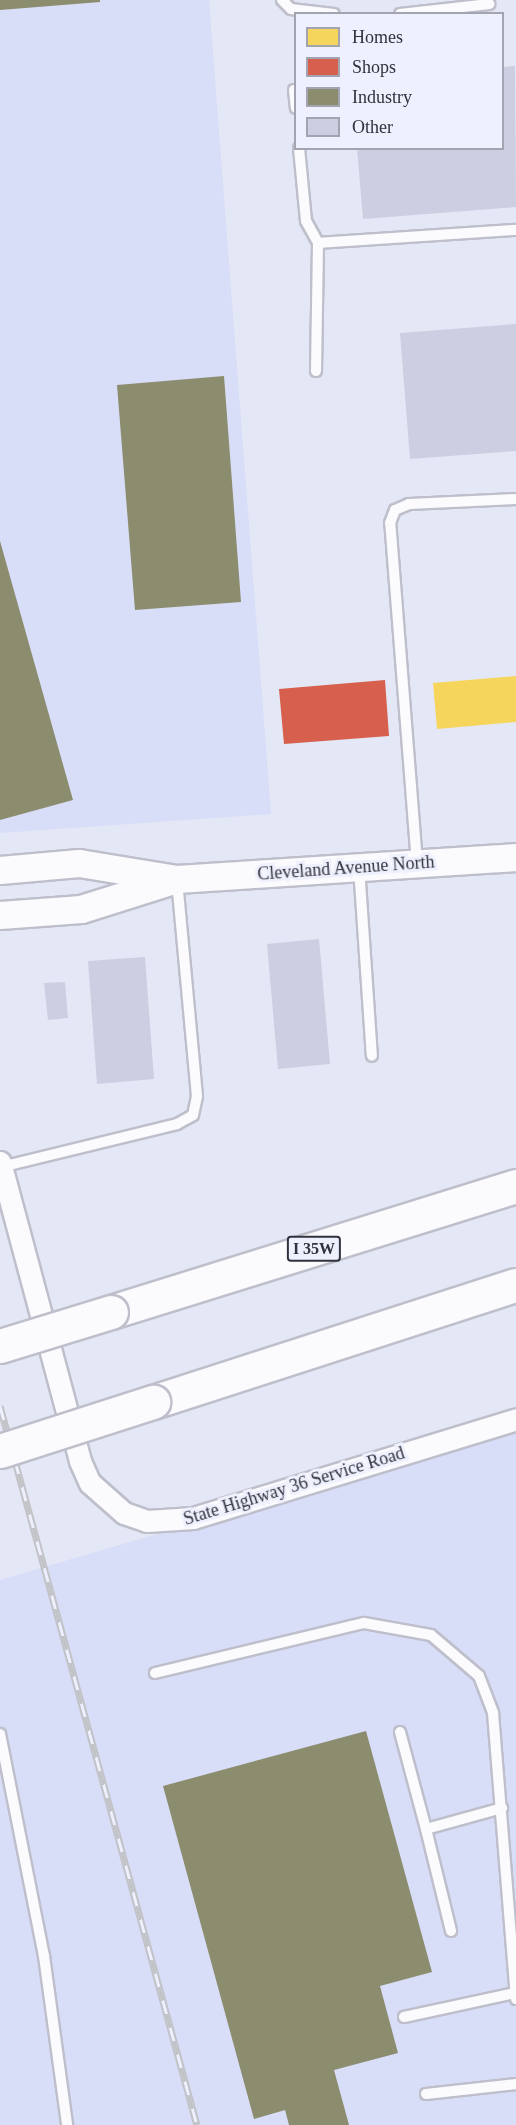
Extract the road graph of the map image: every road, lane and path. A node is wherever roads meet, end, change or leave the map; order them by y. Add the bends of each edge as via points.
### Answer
1 (282, 0) edge
2 (489, 4) dead end
3 (317, 12) edge
4 (418, 12) edge
5 (299, 150) edge
6 (516, 231) edge
7 (318, 243) junction
8 (316, 370) dead end
9 (516, 499) edge
10 (516, 857) edge
11 (417, 864) junction
12 (359, 867) junction
13 (0, 870) edge
14 (177, 879) junction
15 (0, 915) edge
16 (372, 1056) dead end
17 (1, 1165) edge
18 (516, 1186) edge
19 (516, 1285) edge
20 (0, 1346) edge
21 (516, 1419) edge
22 (0, 1451) edge
23 (155, 1673) dead end
24 (400, 1732) dead end
25 (0, 1734) edge
26 (502, 1808) junction
27 (426, 1829) junction
28 (451, 1931) dead end
29 (515, 1993) edge
30 (516, 1999) edge
31 (404, 2017) dead end
32 (516, 2084) edge
33 (426, 2094) dead end
34 (67, 2125) edge

1 - 3 lane via 291,9
2 - 4 lane
5 - 7 lane via 306,221
6 - 7 lane
7 - 8 lane
9 - 11 lane via 409,504 395,510 390,523
10 - 11 street, Cleveland Avenue North
11 - 12 street, Cleveland Avenue North
12 - 14 street, Cleveland Avenue North
12 - 16 lane
13 - 14 street, Cleveland Avenue North via 79,863
14 - 15 street, Cleveland Avenue North via 81,909
14 - 17 lane via 197,1096 193,1115 177,1125
17 - 21 street, State Highway 36 Service Road via 80,1461 97,1492 124,1513 147,1521 193,1518
18 - 20 highway, I 35W, bridge
19 - 22 highway, bridge
23 - 26 lane via 364,1623 431,1635 479,1676 493,1713
24 - 27 lane
25 - 34 lane via 44,1956
26 - 27 lane
26 - 29 lane
27 - 28 lane
29 - 30 lane
29 - 31 lane
32 - 33 lane

